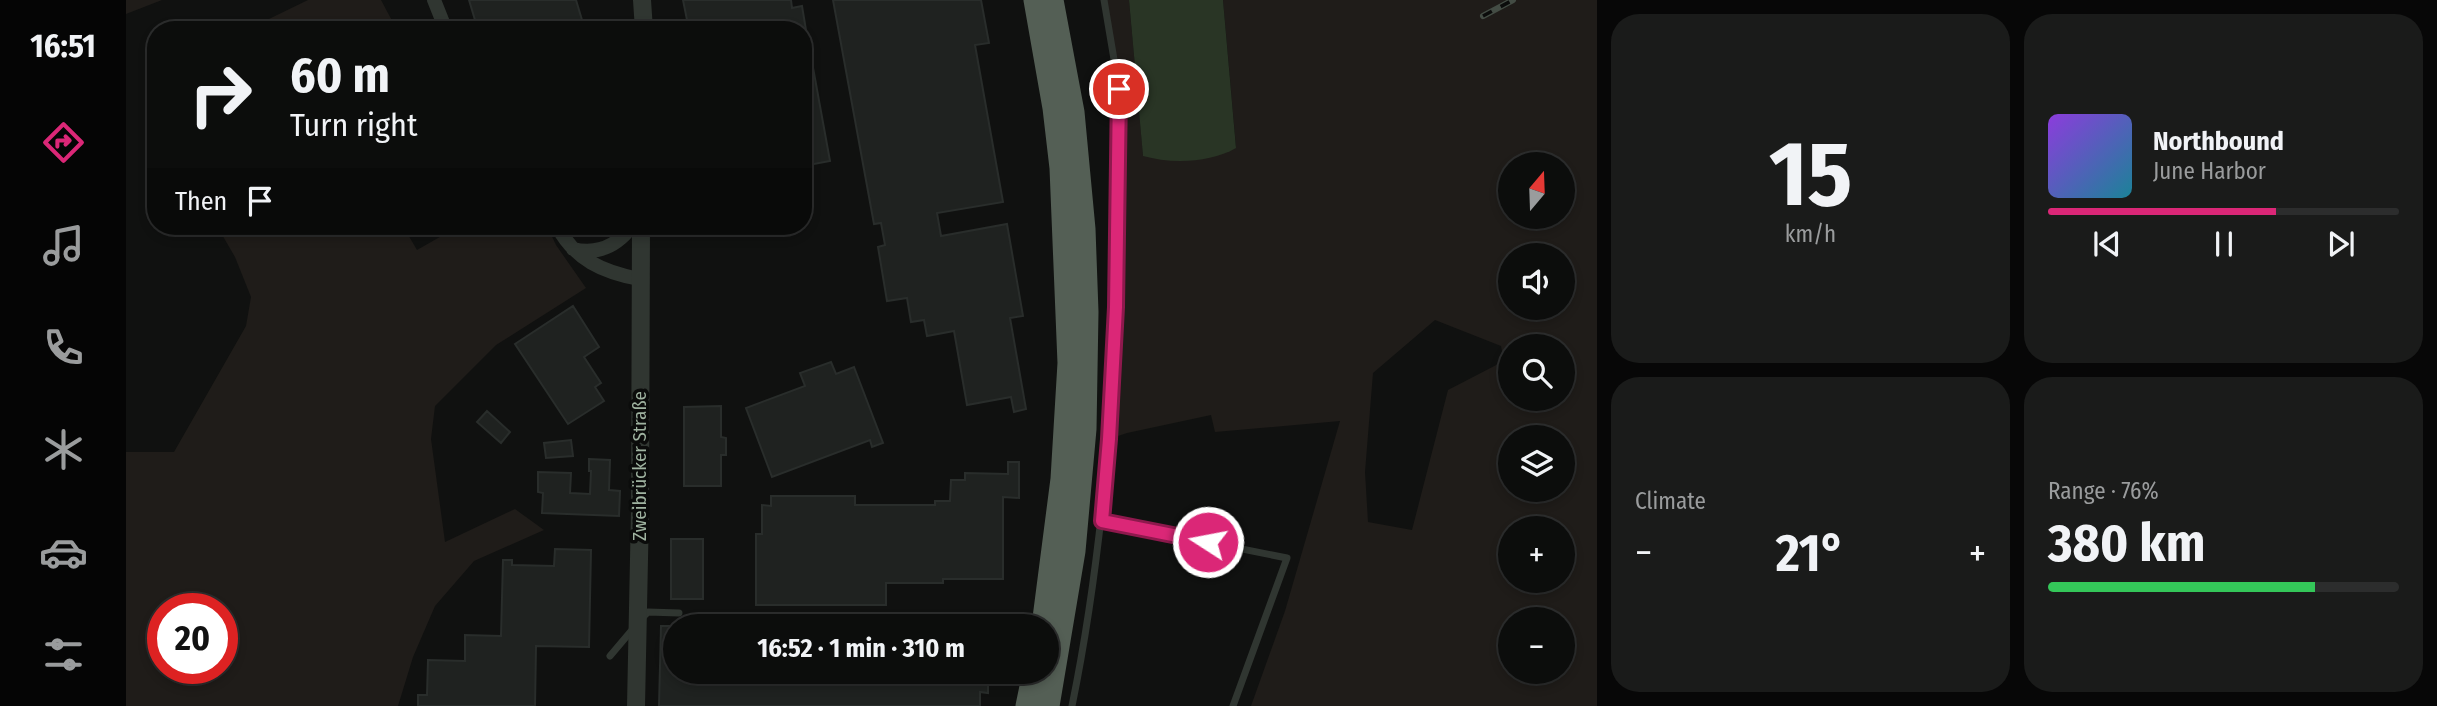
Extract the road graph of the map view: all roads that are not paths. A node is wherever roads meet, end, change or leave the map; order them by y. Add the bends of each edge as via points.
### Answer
1 (434, 0) edge
2 (642, 0) edge
3 (1035, 0) edge
4 (1052, 0) edge
5 (1104, 0) edge
6 (442, 21) edge
7 (643, 21) edge
8 (563, 235) edge
9 (624, 235) edge
10 (641, 235) edge
11 (573, 249) junction
12 (639, 279) junction
13 (1102, 521) junction
14 (679, 613) dead end
15 (1045, 614) edge
16 (637, 623) junction
17 (610, 656) dead end
18 (1032, 684) edge
19 (636, 706) edge
20 (1027, 706) edge
21 (1048, 706) edge
22 (1072, 706) edge
23 (1233, 706) edge

1 - 6 street
2 - 7 street
3 - 15 highway via 1061,168 1069,363 1062,479
4 - 21 highway via 1073,112 1087,312 1085,429 1074,551
5 - 13 lane via 1120,110 1116,307
8 - 11 street
9 - 11 street via 608,247 587,252
10 - 12 street, Zweibrücker Straße
11 - 12 street via 599,268
12 - 16 street, Zweibrücker Straße
13 - 22 lane
13 - 23 lane via 1287,558
14 - 16 lane via 648,612
16 - 17 lane
16 - 19 street, Zweibrücker Straße
18 - 20 highway

